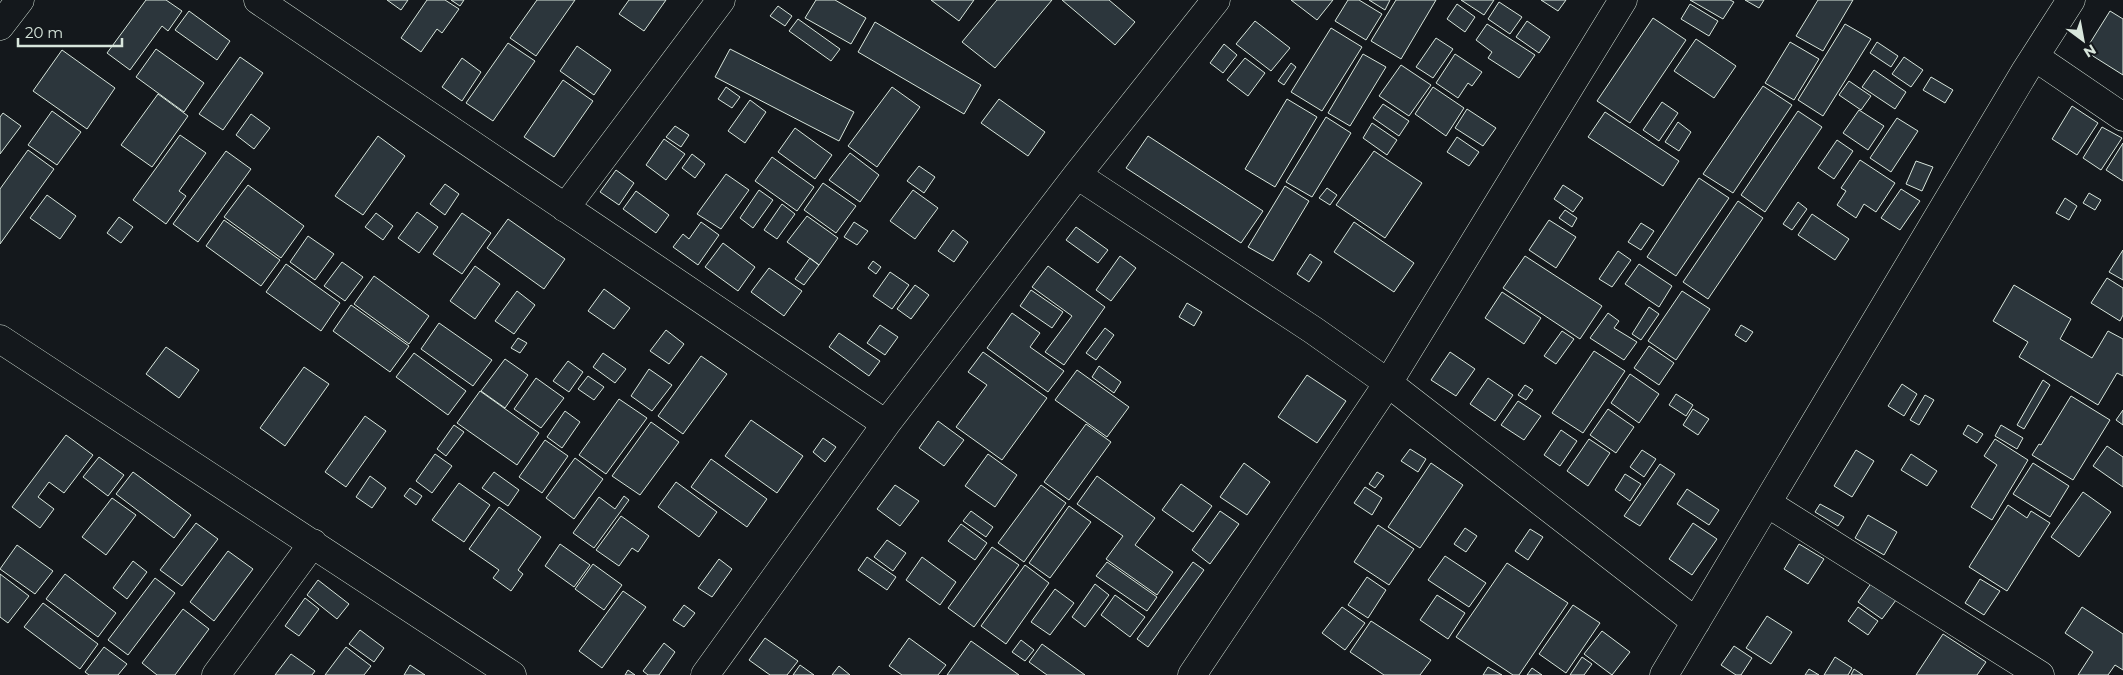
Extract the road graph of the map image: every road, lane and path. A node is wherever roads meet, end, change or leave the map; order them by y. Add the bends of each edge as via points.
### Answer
1 (20, 0) edge
2 (258, 0) edge
3 (721, 0) edge
4 (1216, 0) edge
5 (1623, 0) edge
6 (2071, 0) edge
7 (0, 26) edge
8 (2035, 56) junction
9 (2123, 116) edge
10 (1077, 175) junction
11 (565, 208) junction
12 (0, 339) edge
13 (1388, 384) junction
14 (886, 424) junction
15 (1767, 503) junction
16 (313, 543) junction
17 (1696, 622) junction
18 (2007, 666) edge
19 (216, 675) edge
20 (512, 675) edge
21 (705, 675) edge
22 (1192, 675) edge
23 (1664, 675) edge
24 (2040, 675) edge

1 - 7 street
2 - 11 street
3 - 11 street
4 - 10 street
5 - 13 street
6 - 8 street
8 - 9 street
8 - 15 street
10 - 13 street via 1313,330
10 - 14 street
11 - 14 street
12 - 16 street
13 - 17 street
13 - 22 street
14 - 21 street
15 - 17 street
15 - 18 street
16 - 19 street
16 - 20 street
17 - 23 street
18 - 24 street

